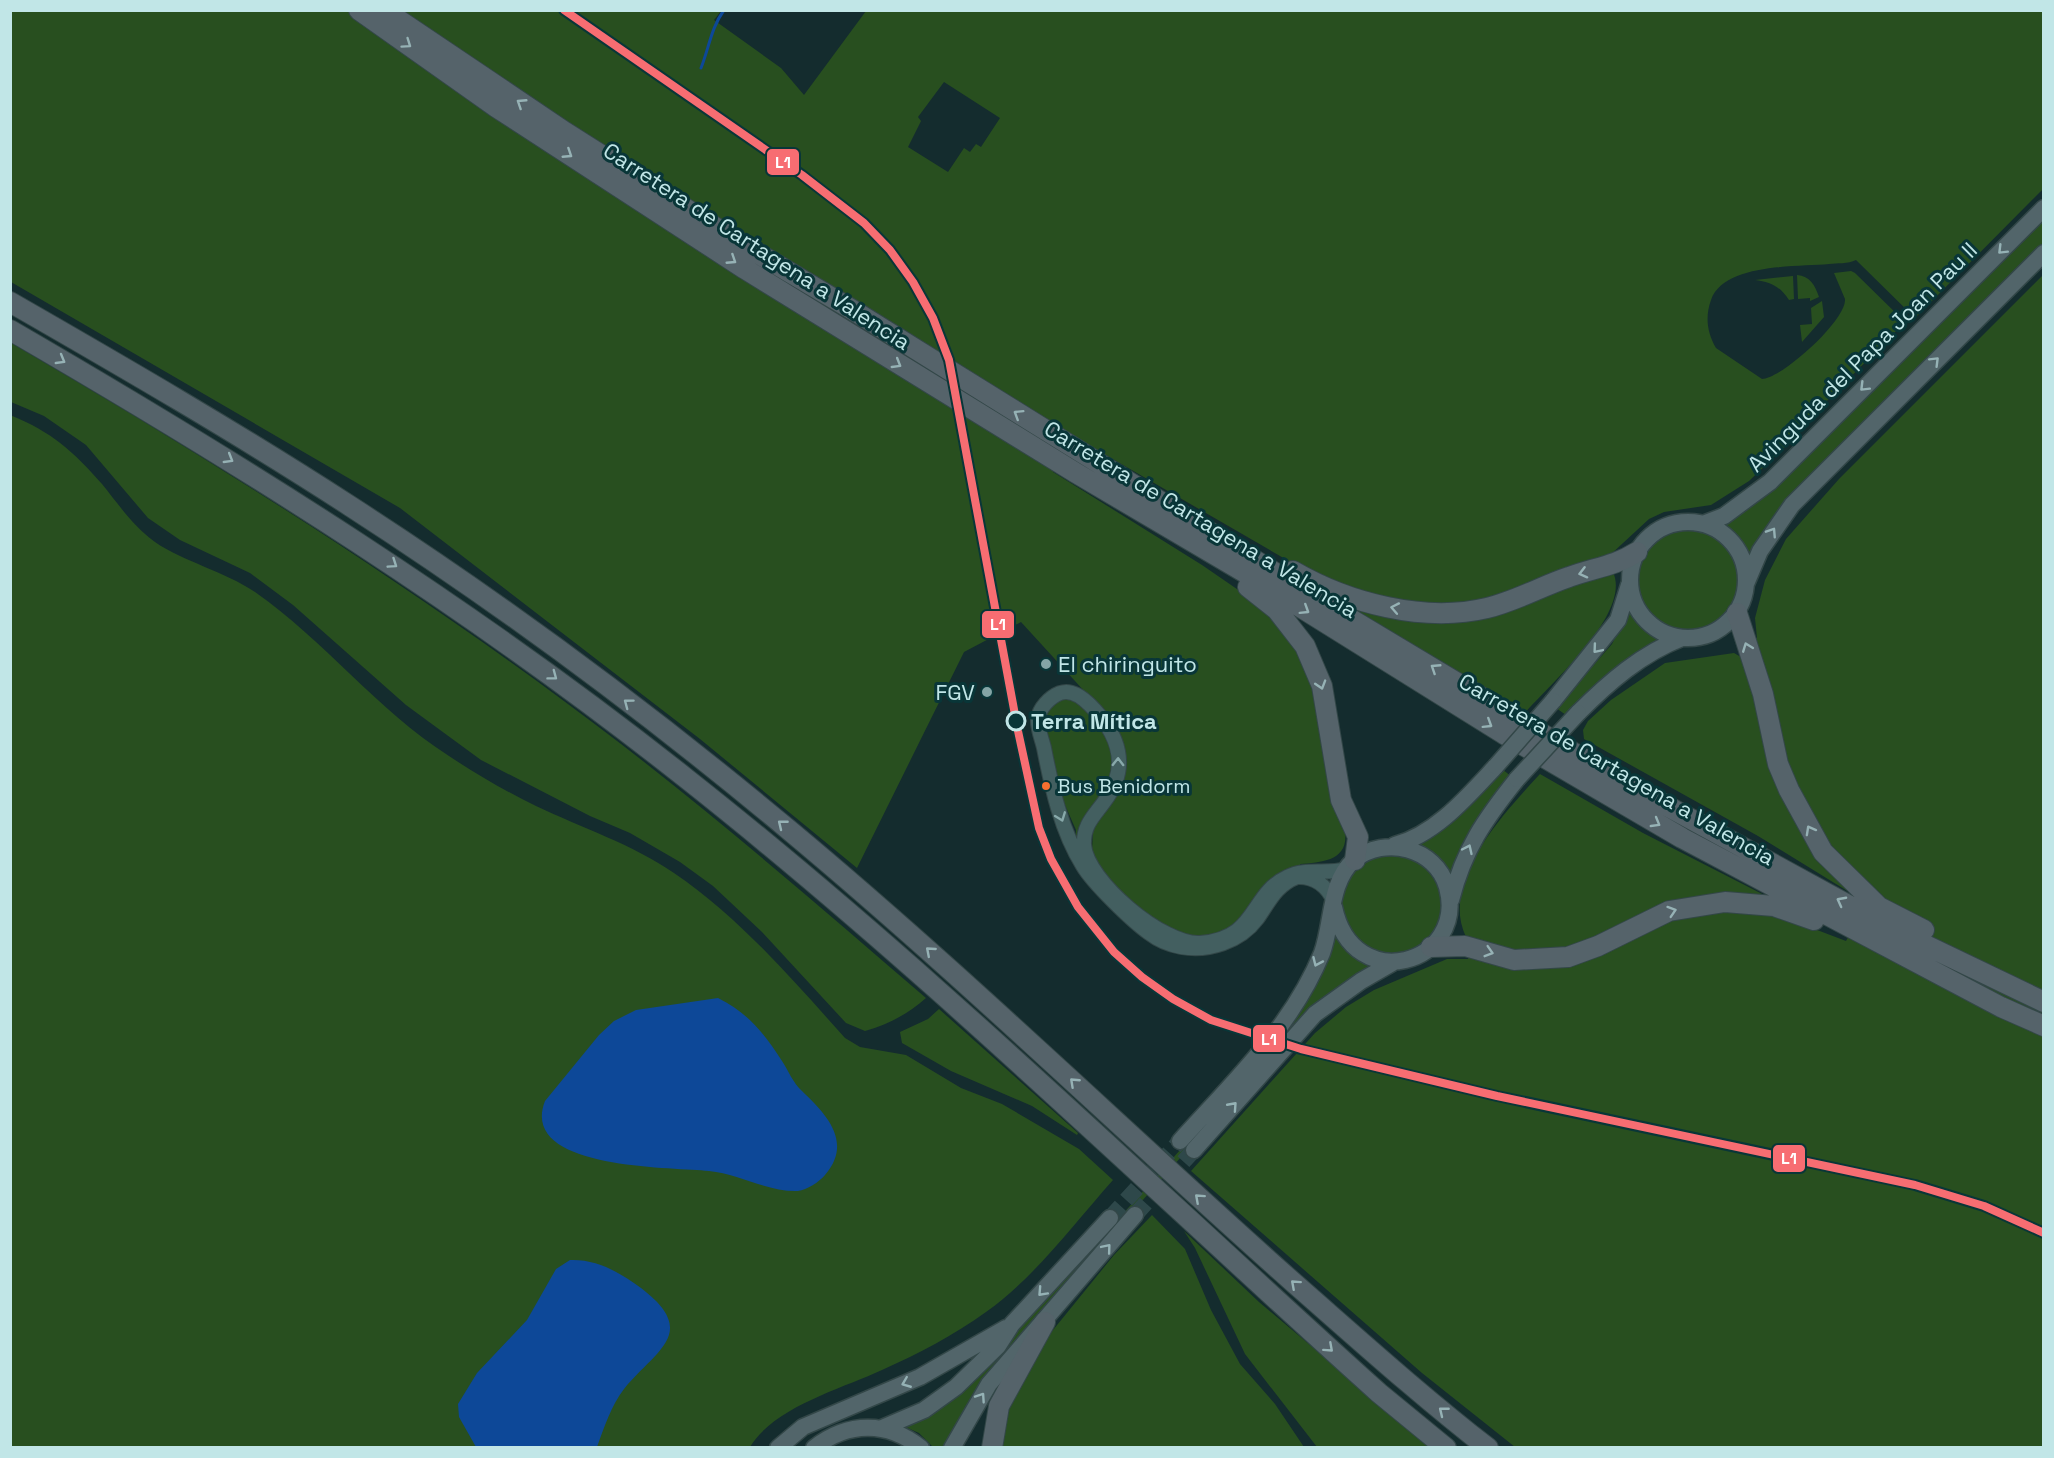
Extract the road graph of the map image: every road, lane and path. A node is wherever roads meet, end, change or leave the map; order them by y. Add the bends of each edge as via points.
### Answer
1 (359, 10) edge
2 (384, 10) edge
3 (2043, 208) edge
4 (2043, 253) edge
5 (10, 302) edge
6 (10, 330) edge
7 (1096, 461) junction
8 (1076, 473) junction
9 (1703, 524) junction
10 (1637, 552) junction
11 (1630, 578) junction
12 (1746, 584) junction
13 (1737, 613) junction
14 (1682, 638) junction
15 (1389, 846) junction
16 (1350, 864) junction
17 (1334, 904) junction
18 (1450, 904) junction
19 (1431, 947) junction
20 (1394, 962) junction
21 (2043, 992) edge
22 (2043, 1002) edge
23 (2001, 1007) junction
24 (2043, 1026) edge
25 (1135, 1215) tunnel mouth
26 (1110, 1218) tunnel mouth
27 (1045, 1322) junction
28 (1012, 1324) junction
29 (882, 1428) junction
30 (778, 1448) edge
31 (814, 1448) edge
32 (921, 1448) edge
33 (952, 1448) edge
34 (992, 1448) edge
35 (1446, 1448) edge
36 (1488, 1448) edge

1 -> 8 highway, Carretera de Cartagena a Valencia via 516,120 745,268
7 -> 2 highway, Carretera de Cartagena a Valencia via 732,238
3 -> 9 main road, Avinguda del Papa Joan Pau II via 1770,482 1724,516
12 -> 4 main road via 1760,551 1792,505
36 -> 5 highway via 1396,1373 1243,1237 946,965 688,749 499,607 351,506 202,413
6 -> 35 highway via 230,459 378,554 505,640 687,779 905,962 1336,1355
10 -> 7 highway via 1619,563 1570,576 1486,608 1407,610 1358,598 1298,574
22 -> 7 highway, Carretera de Cartagena a Valencia via 1892,929 1693,822 1314,597
8 -> 16 highway via 1252,589 1277,610 1305,646 1322,686 1341,800 1358,837
8 -> 23 highway, Carretera de Cartagena a Valencia via 1682,838
9 - 10 main road, Avinguda del Papa Joan Pau II via 1684,522 1665,527 1649,537
9 - 12 main road via 1718,530 1735,547 1745,568
10 - 11 main road
11 - 14 main road via 1639,612 1665,634
11 -> 15 main road, bridge via 1618,621 1497,766 1452,811 1420,836
12 - 13 main road
13 - 14 main road via 1713,633
21 -> 13 highway via 1879,907 1823,852 1778,764 1763,694
18 -> 14 main road, bridge via 1469,845 1517,779 1578,713 1631,665
15 - 16 main road via 1371,850
15 - 18 main road via 1407,848 1438,869
16 - 17 main road via 1340,879
16 -> 17 street via 1287,877 1268,891 1246,923 1219,940 1192,943 1160,933 1098,874 1086,852 1085,837 1091,817 1114,788 1119,765 1117,741 1104,719 1083,698 1066,692 1044,705 1039,726 1053,793 1073,846 1090,876 1149,933 1181,947 1219,945 1248,930 1276,890 1303,877 1325,886
17 - 20 main road via 1338,924 1347,940 1377,960
17 -> 20 main road via 1323,951 1289,1015 1187,1145 1315,1014
18 - 19 main road via 1448,920
19 - 20 main road via 1412,958
19 -> 23 highway via 1465,946 1514,960 1568,957 1680,908 1725,902 1756,903 1791,910
23 - 24 highway, Carretera de Cartagena a Valencia
27 -> 25 main road
26 -> 28 main road
33 -> 27 main road via 989,1384
27 - 34 highway via 999,1406
28 - 29 main road via 998,1346 956,1388 924,1410
28 -> 30 main road via 939,1368 803,1427
29 - 31 main road via 855,1427 829,1436
29 - 32 main road via 907,1436

